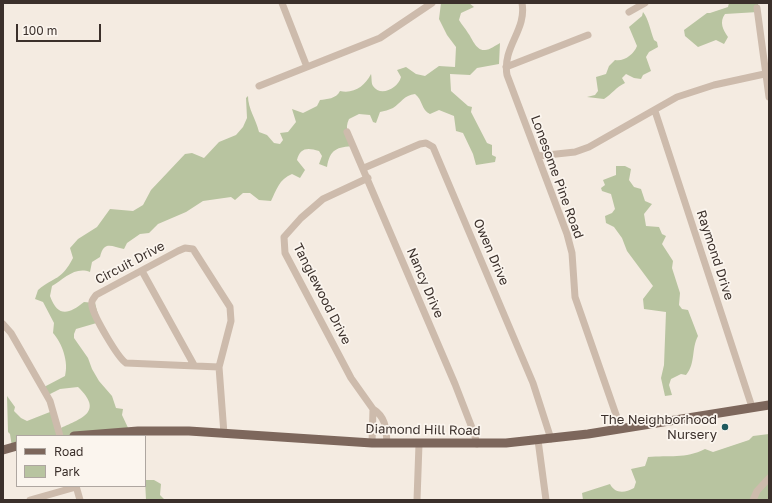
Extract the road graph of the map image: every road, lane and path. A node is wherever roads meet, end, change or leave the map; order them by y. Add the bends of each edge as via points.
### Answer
1 (282, 3) edge
2 (432, 3) edge
3 (522, 3) edge
4 (646, 3) edge
5 (757, 8) dead end
6 (629, 12) dead end
7 (588, 35) dead end
8 (506, 66) junction
9 (307, 68) junction
10 (767, 74) edge
11 (259, 86) dead end
12 (769, 97) edge
13 (655, 111) junction
14 (347, 132) dead end
15 (538, 156) junction
16 (364, 168) junction
17 (368, 178) junction
18 (142, 271) junction
19 (3, 324) edge
20 (194, 365) junction
21 (219, 367) junction
22 (769, 405) edge
23 (752, 407) junction
24 (372, 409) junction
25 (621, 429) junction
26 (224, 434) junction
27 (60, 435) edge
28 (85, 435) edge
29 (551, 439) junction
30 (538, 440) junction
31 (372, 443) junction
32 (387, 443) junction
33 (419, 444) junction
34 (477, 444) junction
35 (16, 446) edge
36 (3, 450) edge
37 (769, 478) edge
38 (73, 487) edge
39 (76, 487) edge
40 (30, 500) edge
41 (80, 500) edge
42 (417, 500) edge
43 (546, 500) edge
44 (753, 500) edge

1 - 9 street
2 - 9 street via 380,38
3 - 8 street via 522,20 508,53
4 - 6 street
5 - 10 street
7 - 8 street
8 - 15 street, Lonesome Pine Road
9 - 11 street
10 - 12 street
10 - 13 street via 692,91
13 - 15 street via 589,147 575,152
13 - 23 street, Raymond Drive
14 - 16 street, Nancy Drive
15 - 25 street, Lonesome Pine Road via 572,253 575,297
16 - 17 street, Nancy Drive
16 - 29 street, Owen Drive via 420,144 426,143 433,147 533,383
17 - 24 street, Tanglewood Drive via 318,203 288,231 283,242 285,253 346,368
17 - 34 street, Nancy Drive via 455,384
18 - 20 street
18 - 20 street, Circuit Drive via 96,295 92,300 95,315 119,356 126,363
18 - 21 street, Circuit Drive via 185,248 193,249 230,307 231,321
19 - 27 street via 11,333 50,401
20 - 21 street, Circuit Drive
21 - 26 street, Circuit Drive
22 - 23 main road, Diamond Hill Road
23 - 25 main road, Diamond Hill Road
24 - 31 street
24 - 32 street, Tanglewood Drive via 379,413 386,424
25 - 29 main road, Diamond Hill Road
26 - 28 main road, Diamond Hill Road via 138,430
26 - 31 main road, Diamond Hill Road
29 - 30 main road, Diamond Hill Road
30 - 34 main road, Diamond Hill Road
30 - 43 street
31 - 32 main road, Diamond Hill Road
32 - 33 main road, Diamond Hill Road
33 - 34 main road, Diamond Hill Road
33 - 42 street
35 - 36 main road
37 - 44 street via 757,491
38 - 40 street
39 - 41 street

